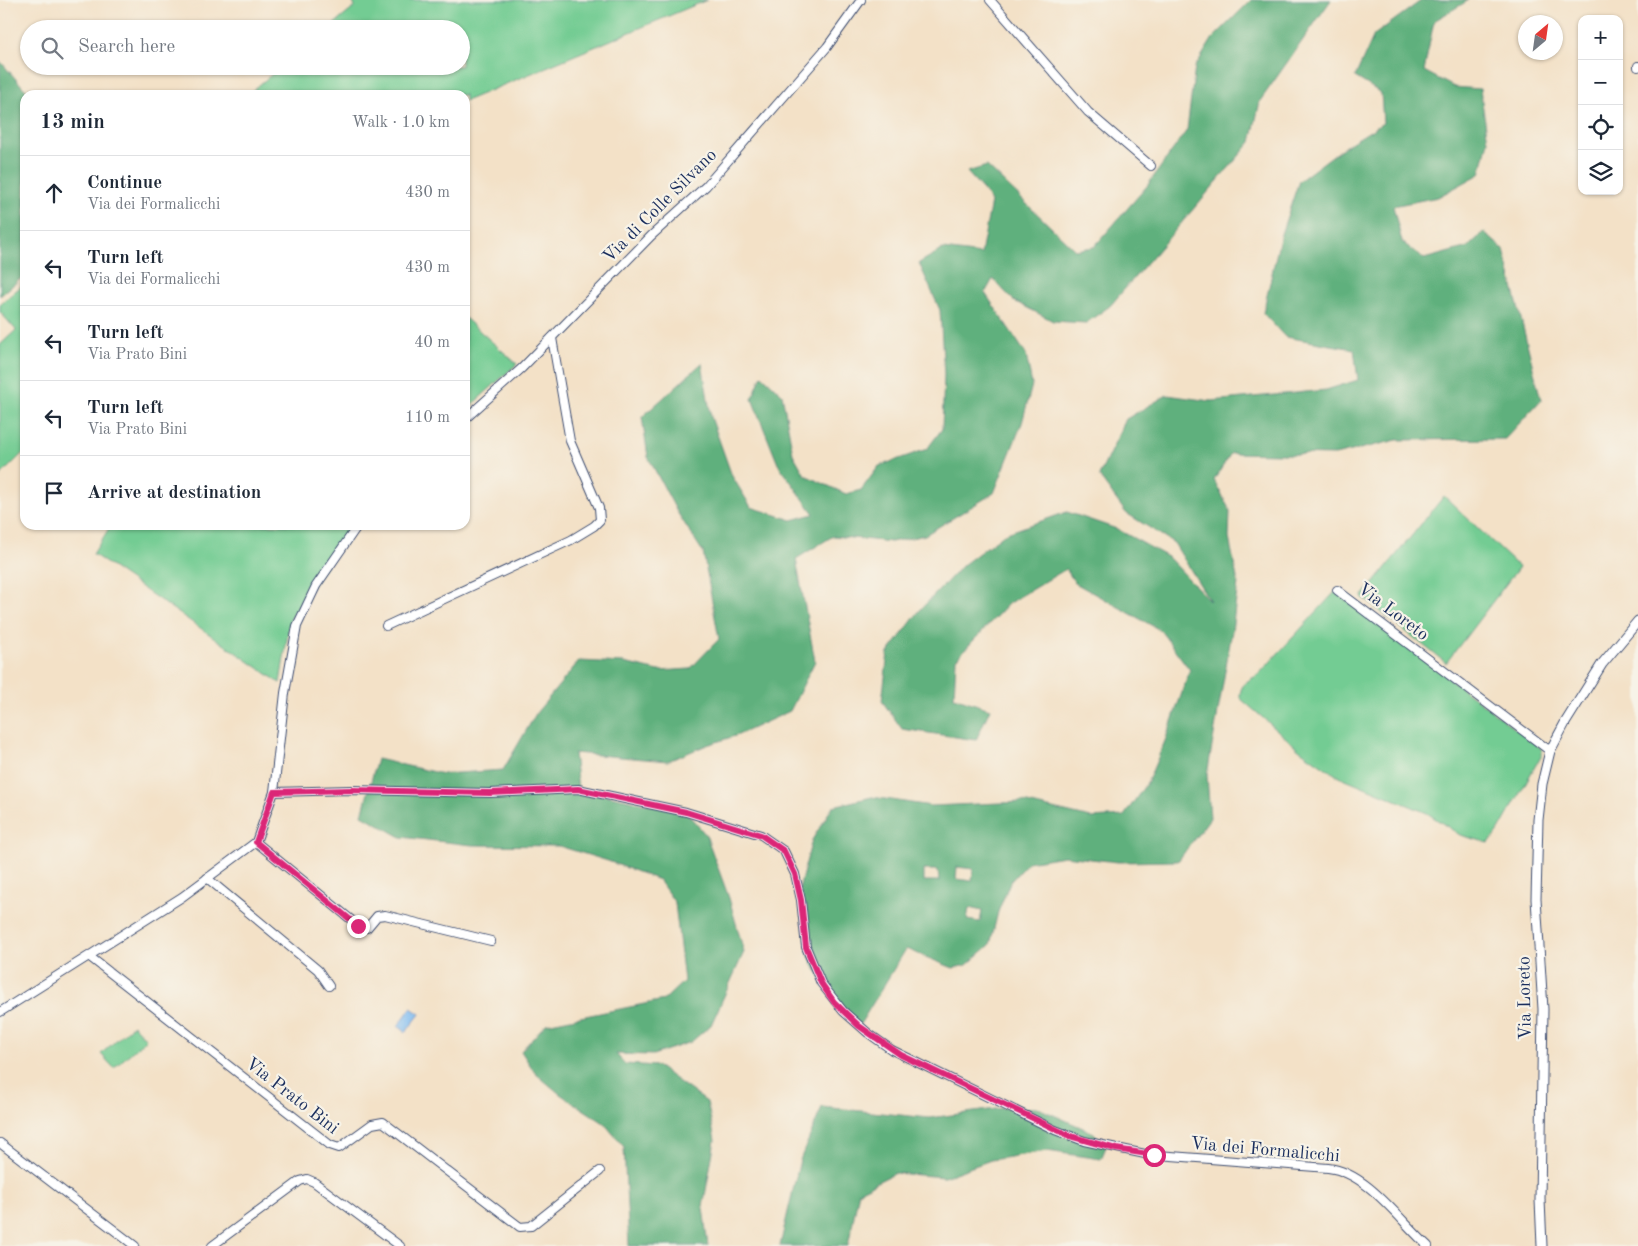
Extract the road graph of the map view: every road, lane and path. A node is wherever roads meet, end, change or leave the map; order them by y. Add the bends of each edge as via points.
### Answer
1 (861, 0) edge
2 (990, 0) edge
3 (1151, 166) dead end
4 (552, 338) junction
5 (470, 415) edge
6 (355, 530) edge
7 (1337, 590) dead end
8 (1638, 621) edge
9 (386, 626) dead end
10 (1550, 751) junction
11 (274, 792) junction
12 (256, 842) junction
13 (207, 878) junction
14 (491, 941) dead end
15 (90, 957) junction
16 (330, 986) dead end
17 (0, 1012) edge
18 (0, 1143) edge
19 (600, 1171) dead end
20 (136, 1246) edge
21 (212, 1246) edge
22 (400, 1246) edge
23 (1428, 1246) edge
24 (1542, 1246) edge

1 - 4 street, Via di Colle Silvano via 827,48 712,179 651,236
2 - 3 street via 1084,108
4 - 5 street, Via di Colle Silvano
4 - 9 street via 570,441 599,508 600,520 571,540
6 - 11 street via 313,591 298,626 285,693
7 - 10 street, Via Loreto
8 - 10 street, Via Loreto via 1602,664
10 - 24 street, Via Loreto via 1539,812 1536,899 1543,1009
11 - 12 street
11 - 23 street, Via dei Formalicchi via 490,793 578,789 686,812 757,834 777,845 789,859 799,889 806,947 821,983 843,1011 892,1050 1084,1141 1145,1154 1344,1171 1371,1190
12 - 13 street
12 - 14 street via 360,927 368,928 377,916 388,915
13 - 15 street
13 - 16 street via 318,970
15 - 17 street
15 - 19 street, Via Prato Bini via 330,1146 339,1148 372,1124 383,1122 522,1228 531,1226
18 - 20 street
21 - 22 street via 307,1179

